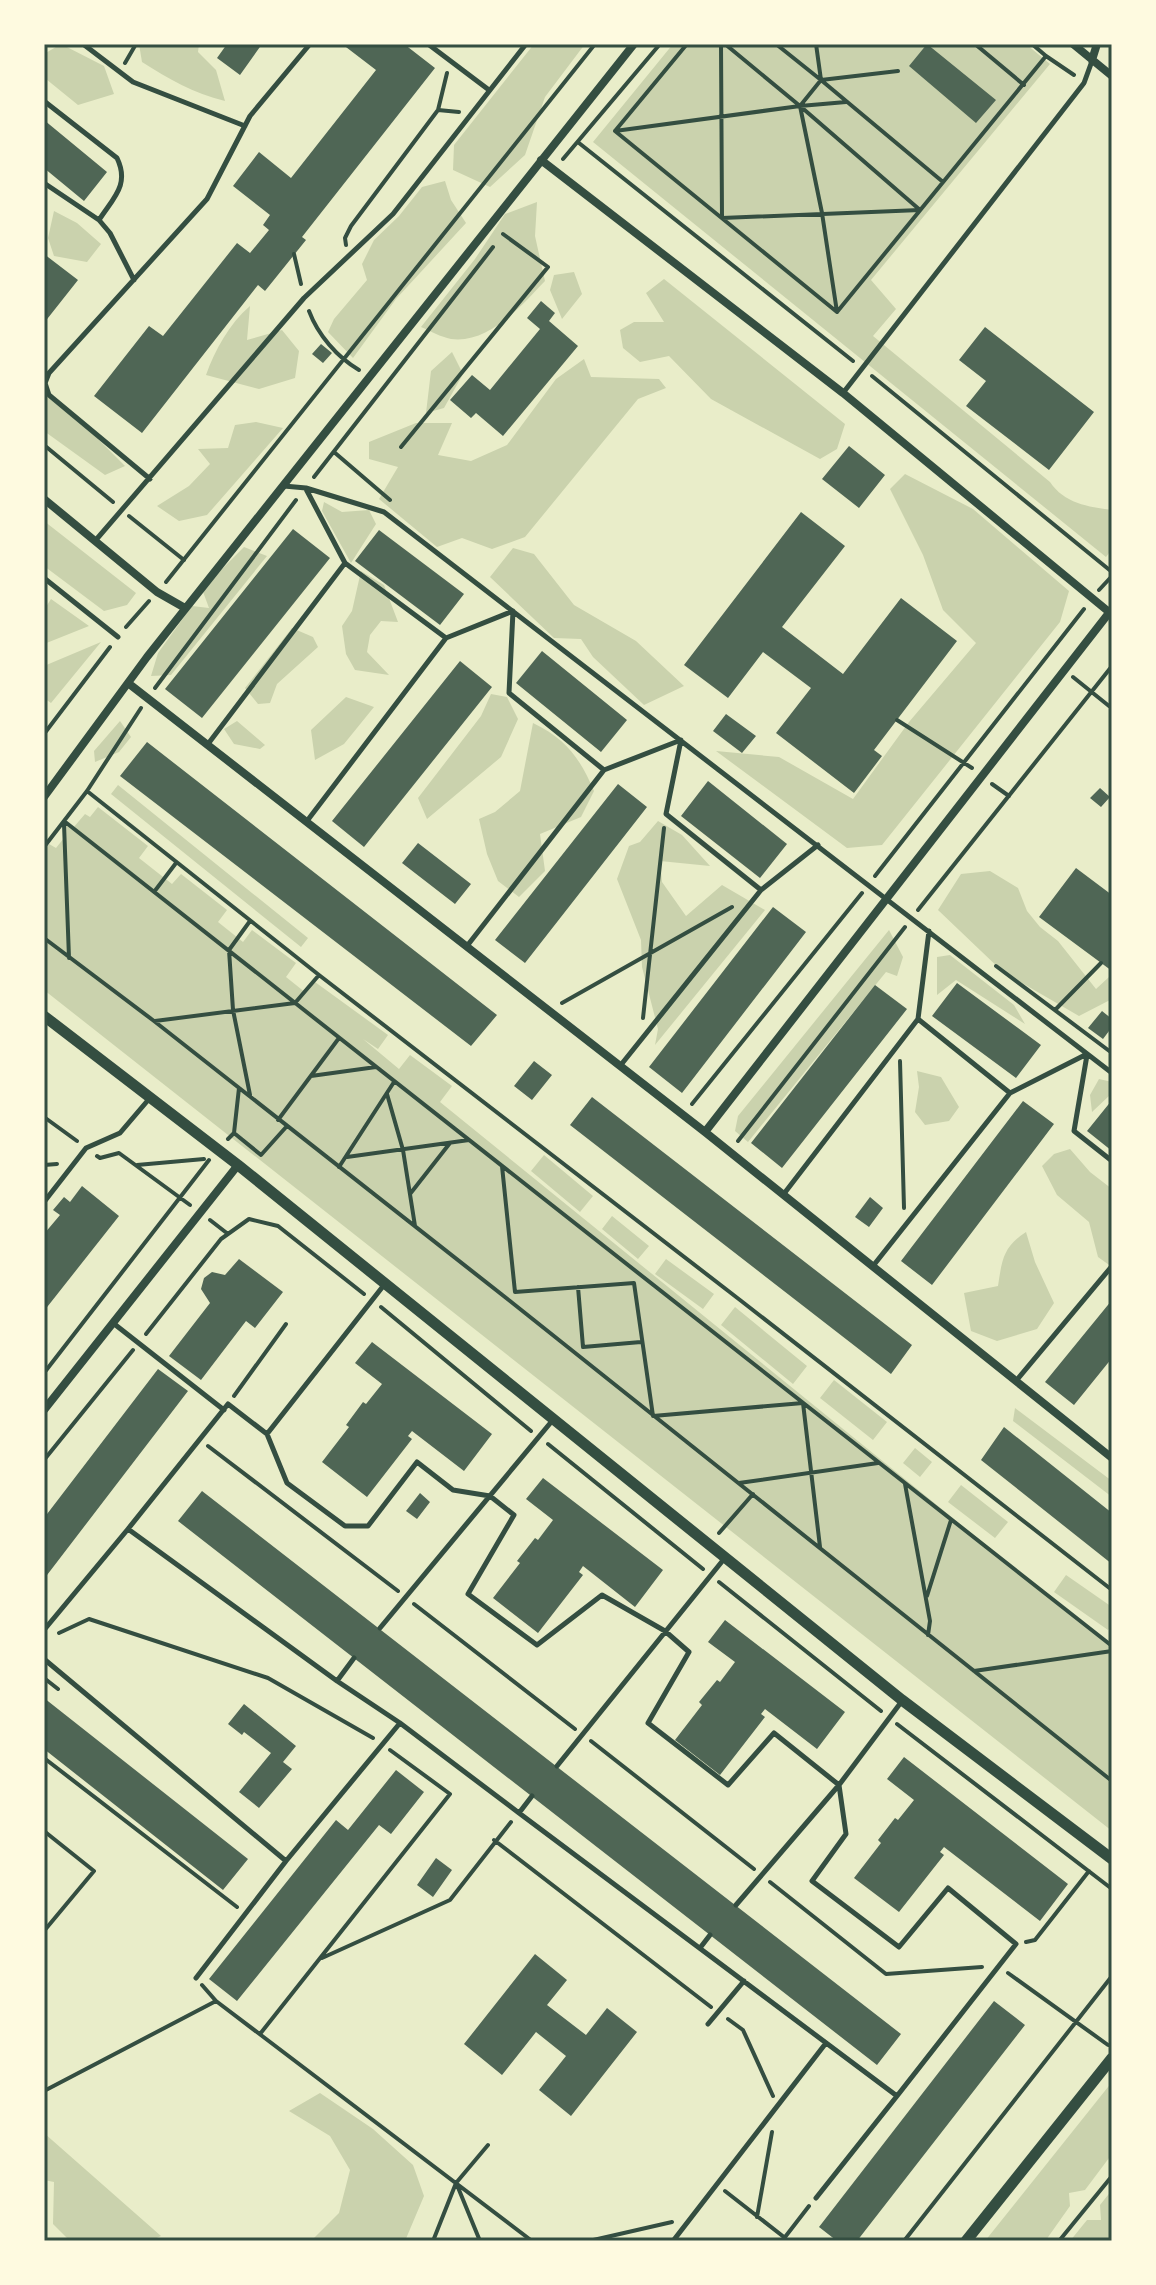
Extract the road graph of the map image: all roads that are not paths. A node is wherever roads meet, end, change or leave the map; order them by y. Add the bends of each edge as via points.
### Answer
1 (83, 44) edge
2 (310, 44) edge
3 (428, 44) edge
4 (526, 44) edge
5 (634, 44) edge
6 (1073, 44) edge
7 (1097, 44) edge
8 (1092, 60) junction
9 (1112, 76) edge
10 (489, 90) junction
11 (44, 101) edge
12 (245, 126) junction
13 (541, 160) junction
14 (44, 183) edge
15 (99, 220) junction
16 (134, 280) junction
17 (843, 393) junction
18 (150, 479) junction
19 (284, 486) junction
20 (306, 488) junction
21 (44, 499) edge
22 (95, 542) junction
23 (345, 563) junction
24 (45, 579) edge
25 (185, 608) junction
26 (513, 611) junction
27 (1111, 611) edge
28 (118, 637) road end
29 (446, 638) junction
30 (128, 683) junction
31 (681, 740) junction
32 (208, 744) junction
33 (604, 770) junction
34 (44, 797) edge
35 (307, 821) junction
36 (818, 845) junction
37 (761, 890) junction
38 (887, 898) junction
39 (929, 931) junction
40 (467, 946) junction
41 (44, 1016) edge
42 (918, 1019) junction
43 (1087, 1054) junction
44 (620, 1066) junction
45 (1112, 1073) edge
46 (1010, 1093) junction
47 (150, 1098) junction
48 (705, 1132) junction
49 (1112, 1161) edge
50 (238, 1165) junction
51 (783, 1195) junction
52 (44, 1202) edge
53 (1112, 1266) edge
54 (872, 1267) junction
55 (385, 1284) junction
56 (113, 1323) junction
57 (1016, 1381) junction
58 (226, 1407) junction
59 (44, 1410) edge
60 (552, 1420) junction
61 (267, 1434) junction
62 (1112, 1458) edge
63 (490, 1496) junction
64 (128, 1529) junction
65 (724, 1559) junction
66 (380, 1628) dead end
67 (44, 1630) edge
68 (665, 1631) junction
69 (354, 1658) dead end
70 (44, 1659) edge
71 (337, 1681) junction
72 (902, 1700) junction
73 (400, 1723) junction
74 (557, 1766) dead end
75 (839, 1785) junction
76 (532, 1796) dead end
77 (519, 1813) junction
78 (1112, 1859) edge
79 (286, 1861) junction
80 (736, 1905) dead end
81 (710, 1935) dead end
82 (700, 1948) junction
83 (196, 1978) road end
84 (744, 1981) junction
85 (708, 2024) dead end
86 (826, 2043) junction
87 (1112, 2058) edge
88 (897, 2096) junction
89 (816, 2198) road end
90 (673, 2241) edge
91 (966, 2241) edge

1 - 12 lane via 133,82
2 - 12 lane
3 - 10 lane
4 - 10 lane
5 - 13 street
6 - 8 street
7 - 8 street
8 - 9 street
8 - 17 lane via 1084,83
10 - 18 lane via 393,214 304,298
11 - 15 lane via 117,158 124,171 121,186
12 - 16 lane via 207,199
13 - 17 street
13 - 19 street
14 - 15 lane
15 - 16 lane
16 - 18 lane via 45,383 49,395
17 - 27 street
18 - 22 lane
19 - 20 lane
19 - 25 street
20 - 23 lane
20 - 26 lane via 384,512
21 - 22 street
22 - 25 street
23 - 29 lane
23 - 32 lane
24 - 28 lane
25 - 30 street
26 - 29 lane
26 - 31 lane
26 - 33 lane via 509,693
27 - 38 street
29 - 35 lane
30 - 32 street
30 - 34 street
31 - 33 lane
31 - 36 lane
31 - 37 lane via 666,814
32 - 35 street
33 - 40 lane
35 - 40 street
36 - 37 lane
36 - 38 lane
37 - 44 lane
38 - 39 lane
38 - 48 street
39 - 42 lane
39 - 43 lane
40 - 44 street
41 - 47 street
42 - 46 lane
42 - 51 lane
43 - 45 lane
43 - 46 lane
43 - 49 lane via 1074,1131
44 - 48 street
46 - 54 lane
47 - 50 street
47 - 52 lane via 120,1133 86,1148
48 - 51 street
50 - 55 street
50 - 56 street
51 - 54 street
53 - 57 lane
54 - 57 street
55 - 60 street
55 - 61 lane
56 - 58 lane
56 - 59 street
57 - 62 street
58 - 61 lane
58 - 64 lane
60 - 63 lane
60 - 65 street
61 - 63 lane via 287,1483 345,1526 368,1526 417,1462 453,1490
63 - 66 lane
63 - 68 lane via 514,1515 468,1594 537,1645 602,1595
64 - 67 lane
64 - 71 lane
65 - 68 lane
65 - 72 street
68 - 74 lane
68 - 75 lane via 689,1652 648,1723 728,1785 774,1733
69 - 71 lane
70 - 79 lane
71 - 73 lane
72 - 75 lane
72 - 78 street
73 - 77 lane
73 - 79 lane
75 - 80 lane
75 - 88 lane via 846,1834 812,1881 899,1947 948,1888 1016,1944
76 - 77 lane
77 - 82 lane
79 - 83 lane
81 - 82 lane
82 - 84 lane
84 - 85 lane
84 - 86 lane
86 - 88 lane
86 - 90 lane
87 - 91 street
88 - 89 lane

